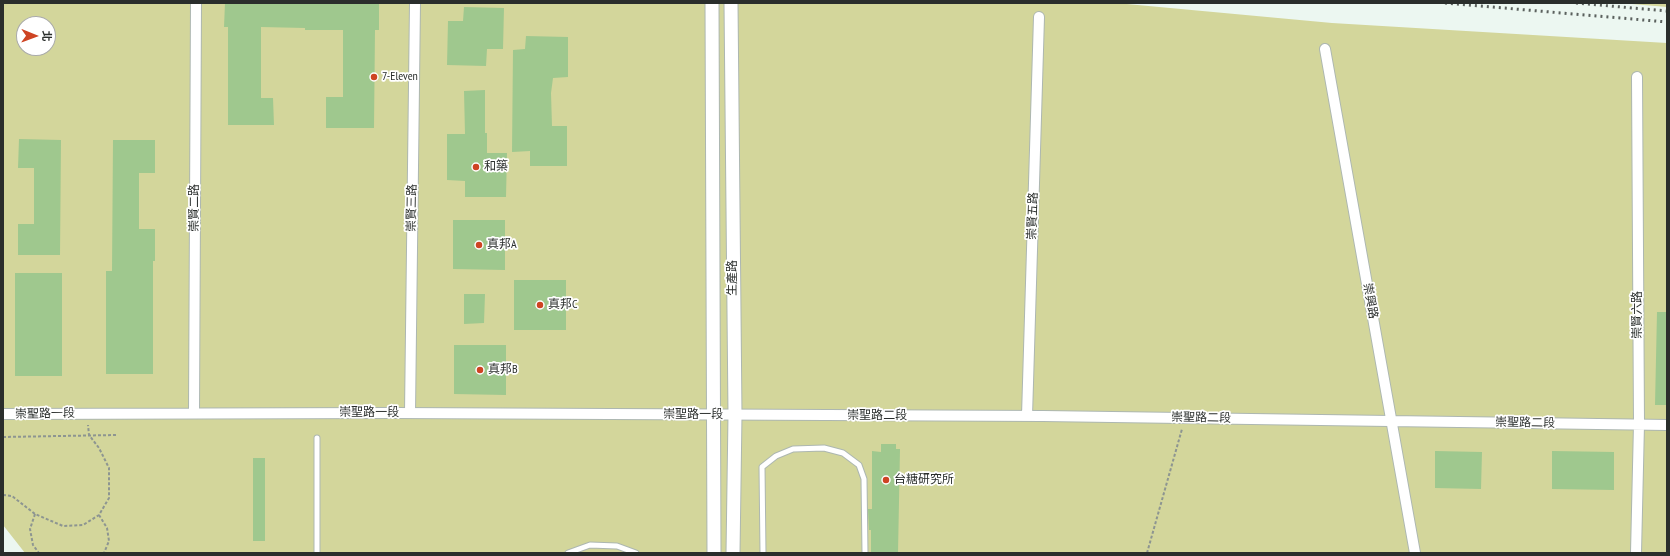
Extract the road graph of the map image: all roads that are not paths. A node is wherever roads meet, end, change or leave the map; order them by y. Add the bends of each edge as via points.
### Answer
1 (196, 3) edge
2 (415, 3) edge
3 (712, 3) edge
4 (731, 3) edge
5 (1039, 17) dead end
6 (1325, 49) dead end
7 (1637, 77) dead end
8 (194, 413) junction
9 (410, 413) junction
10 (3, 414) edge
11 (714, 415) junction
12 (735, 415) junction
13 (1026, 416) junction
14 (1392, 421) junction
15 (1639, 424) junction
16 (1667, 425) edge
17 (317, 438) dead end
18 (318, 553) edge
19 (568, 553) edge
20 (636, 553) edge
21 (714, 553) edge
22 (733, 553) edge
23 (763, 553) edge
24 (865, 553) edge
25 (1415, 553) edge
26 (1636, 553) edge

1 - 8 street, 崇賢二路
2 - 9 street, 崇賢三路
3 - 11 street, 生產路
4 - 12 street, 生產路
5 - 13 street, 崇賢五路
6 - 14 street, 崇興路
7 - 15 street, 崇賢六路
8 - 9 street, 崇聖路一段
8 - 10 street, 崇聖路一段
9 - 11 street, 崇聖路一段
11 - 12 street, 崇聖路一段
11 - 21 street, 生產路
12 - 13 street, 崇聖路二段
12 - 22 street, 生產路
13 - 14 street, 崇聖路二段
14 - 15 street, 崇聖路二段
14 - 25 street, 崇興路
15 - 16 street, 崇聖路二段
15 - 26 street, 崇賢六路
17 - 18 lane
19 - 20 lane via 590,545 617,546
23 - 24 lane via 762,467 776,456 793,449 824,448 843,453 859,465 864,479

